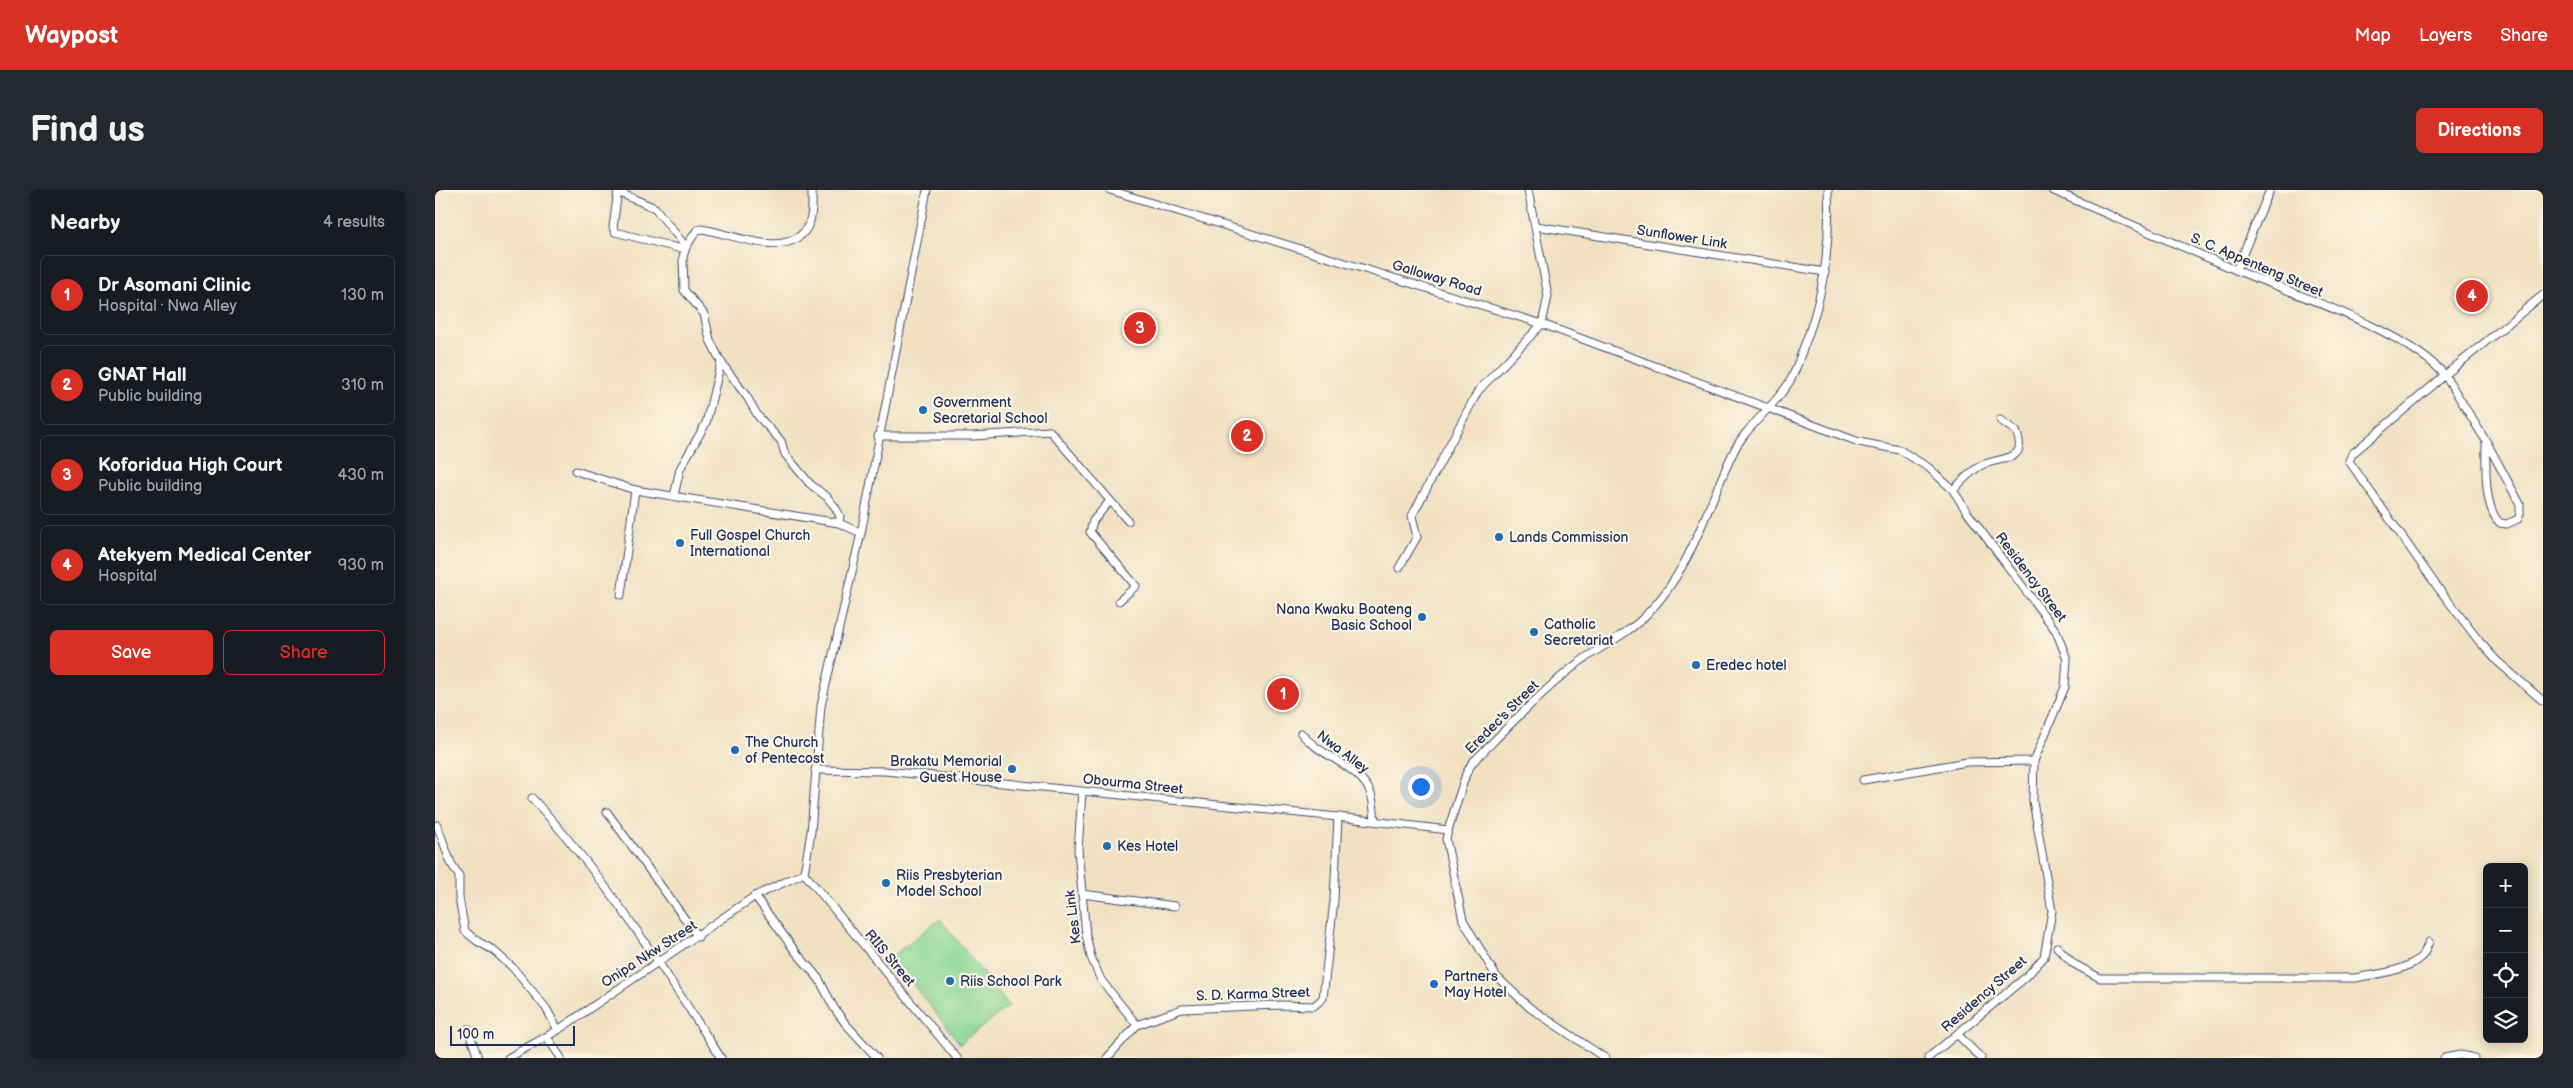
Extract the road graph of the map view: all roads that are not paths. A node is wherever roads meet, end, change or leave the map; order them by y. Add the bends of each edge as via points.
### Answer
1 (812, 190) edge
2 (927, 190) edge
3 (1110, 190) edge
4 (1528, 190) edge
5 (1827, 190) edge
6 (2052, 190) edge
7 (2270, 190) edge
8 (618, 191) edge
9 (1536, 226) junction
10 (686, 247) junction
11 (2235, 270) junction
12 (1825, 272) junction
13 (2543, 295) edge
14 (1542, 324) junction
15 (721, 362) junction
16 (2445, 376) junction
17 (1753, 401) joint
18 (1769, 409) junction
19 (2000, 420) dead end
20 (878, 436) junction
21 (2486, 441) junction
22 (576, 470) dead end
23 (635, 490) junction
24 (1953, 490) junction
25 (674, 496) junction
26 (1109, 502) junction
27 (1128, 521) dead end
28 (839, 523) junction
29 (861, 533) junction
30 (1399, 568) dead end
31 (621, 596) dead end
32 (1119, 601) dead end
33 (2543, 701) edge
34 (1301, 733) dead end
35 (2034, 761) junction
36 (815, 770) junction
37 (1863, 780) dead end
38 (1082, 792) junction
39 (532, 798) dead end
40 (607, 812) dead end
41 (1338, 817) junction
42 (1375, 821) junction
43 (437, 825) dead end
44 (1448, 830) junction
45 (804, 873) junction
46 (1082, 894) junction
47 (755, 896) junction
48 (1175, 906) dead end
49 (698, 937) junction
50 (2429, 942) dead end
51 (2057, 947) dead end
52 (659, 961) junction
53 (1137, 1025) junction
54 (468, 1029) dead end
55 (558, 1030) junction
56 (1957, 1034) junction
57 (547, 1037) junction
58 (1597, 1052) junction
59 (479, 1058) edge
60 (508, 1058) edge
61 (561, 1058) edge
62 (721, 1058) edge
63 (877, 1058) edge
64 (957, 1058) edge
65 (1107, 1058) edge
66 (1589, 1058) edge
67 (1605, 1058) edge
68 (1928, 1058) edge
69 (1981, 1058) edge
70 (2444, 1058) edge
71 (2474, 1058) edge

1 - 10 street via 809,222 800,235 785,242 762,244 701,229
2 - 20 street
3 - 14 street, Galloway Road
4 - 9 street
5 - 12 street, Eredec's Street via 1829,213
6 - 11 street, S. C. Appenteng Street
7 - 11 street
8 - 10 street via 655,208
8 - 10 street via 615,232 678,248
9 - 12 street, Sunflower Link
9 - 14 street via 1548,296
10 - 15 street via 683,257 684,290 704,314 710,340
11 - 16 street, S. C. Appenteng Street via 2355,320 2409,347 2427,357
12 - 18 street, Eredec's Street via 1820,303 1790,380
13 - 16 street
14 - 17 street, Galloway Road
14 - 30 street via 1474,397 1412,516 1417,537
15 - 25 street via 706,423 680,469
15 - 28 street via 758,416 781,441 785,454 835,507 840,516
16 - 21 street, S. C. Appenteng Street
16 - 33 street via 2352,454 2349,461 2479,641
17 - 18 street, Residency Street
18 - 24 street, Residency Street via 1859,442 1900,450 1929,468
18 - 44 street, Eredec's Street via 1745,434 1731,455 1699,534 1673,583 1646,616 1574,666 1525,709 1472,763
19 - 24 street via 2016,431 2019,447 2016,455 1979,467
20 - 26 street via 973,436 1051,431
20 - 29 street
21 - 21 street, S. C. Appenteng Street via 2520,504 2518,519 2507,524 2497,520 2490,500 2486,481
22 - 23 street
23 - 25 street
23 - 31 street
24 - 35 street, Residency Street via 2056,631 2067,659 2065,687
25 - 28 street
26 - 27 street
26 - 32 street via 1093,521 1090,532 1136,586
28 - 29 street
29 - 36 street via 821,706
34 - 42 street, Nwa Alley via 1309,743 1359,777 1371,794
35 - 37 street via 1967,762
35 - 56 street, Residency Street via 2033,801 2052,910 2044,956 2026,977
36 - 38 street, Obourma Street via 885,771
36 - 45 street via 811,832
38 - 41 street, Obourma Street
38 - 46 street, Kes Link via 1078,850
39 - 52 street via 594,871
40 - 49 street
41 - 42 street, Obourma Street
41 - 53 street, S. D. Karma Street via 1334,900 1320,1003 1315,1006 1182,1010
42 - 44 street, Obourma Street
43 - 55 street via 459,876 465,931 513,968 546,1008
44 - 58 street, Eredec's Street via 1446,839 1463,920 1496,976 1530,1008
45 - 47 street, Onipa Nkw Street
45 - 64 street, RIIS Street
46 - 48 street
46 - 53 street, Kes Link via 1091,957 1101,980
47 - 49 street, Onipa Nkw Street
47 - 63 street via 795,952 819,979 840,1016
49 - 52 street, Onipa Nkw Street
50 - 51 street via 2422,956 2406,965 2355,978 2100,978 2074,964
52 - 55 street, Onipa Nkw Street
52 - 62 street
53 - 65 street, S. D. Karma Street
54 - 59 street
55 - 57 street, Onipa Nkw Street
56 - 68 street, Residency Street
56 - 69 street
57 - 60 street, Onipa Nkw Street
57 - 61 street
58 - 66 street
58 - 67 street, Eredec's Street
70 - 71 street via 2460,1055

